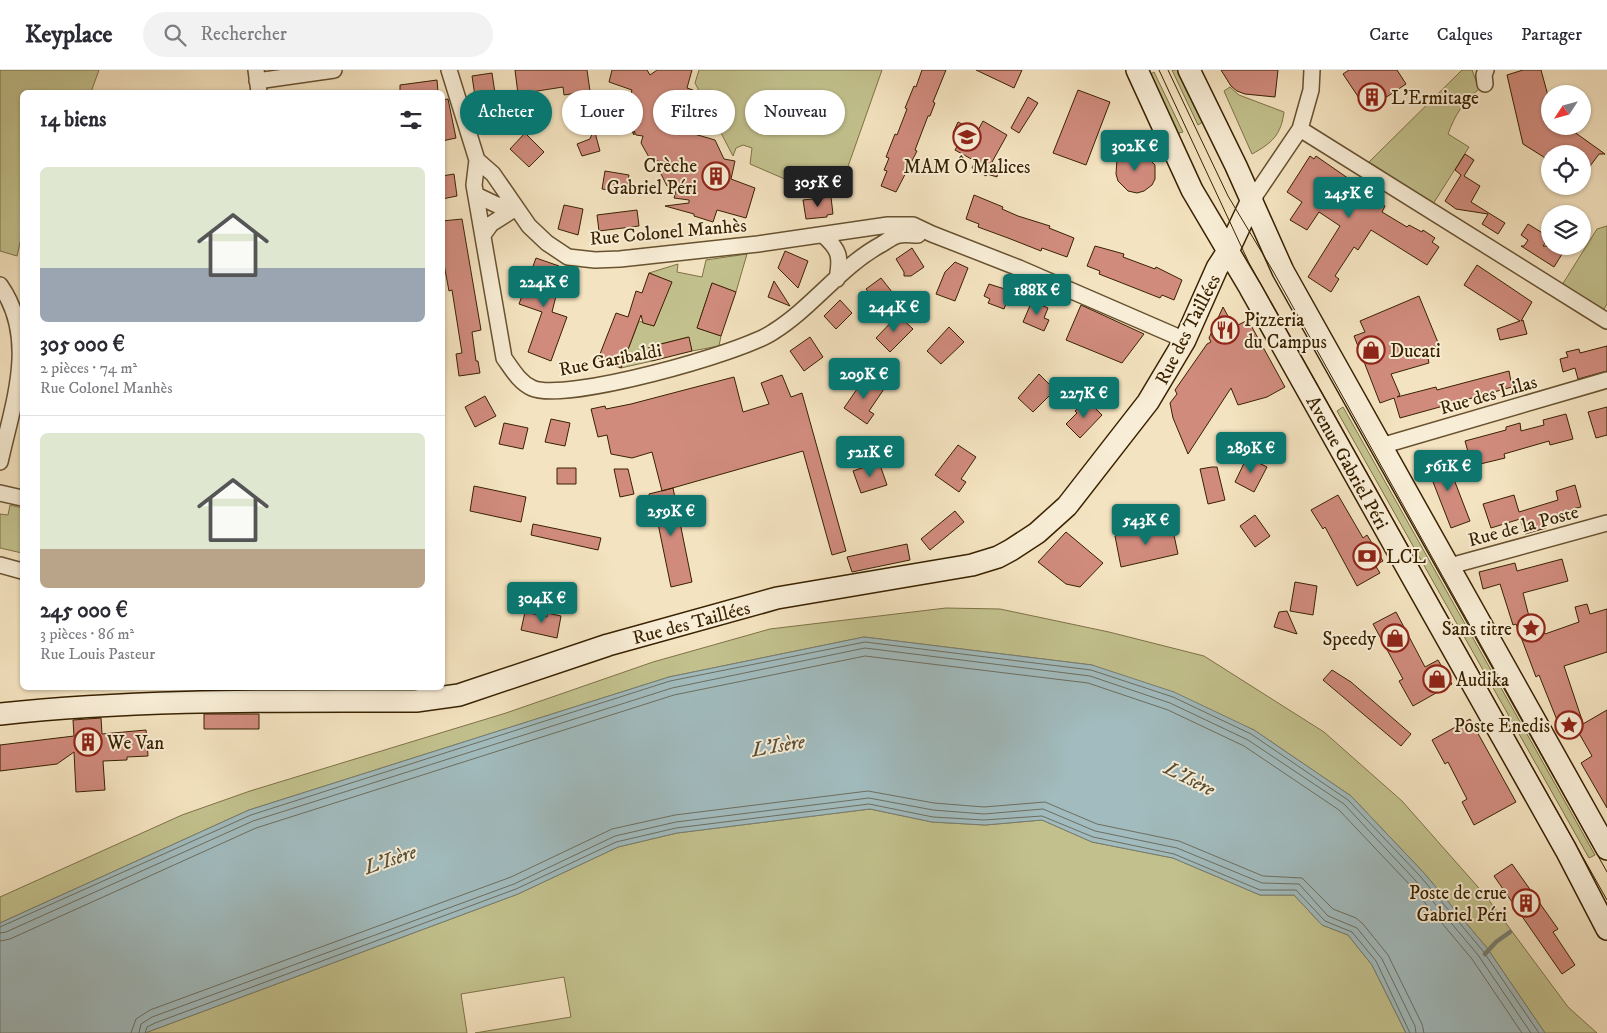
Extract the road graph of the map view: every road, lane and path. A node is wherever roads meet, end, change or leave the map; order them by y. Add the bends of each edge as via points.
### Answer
1 (334, 70) edge
2 (448, 70) edge
3 (1137, 70) edge
4 (1189, 70) edge
5 (1312, 70) edge
6 (257, 81) edge
7 (1300, 129) junction
8 (477, 160) junction
9 (476, 195) junction
10 (1252, 200) junction
11 (516, 208) junction
12 (932, 234) junction
13 (483, 235) junction
14 (823, 235) junction
15 (1228, 251) junction
16 (836, 279) junction
17 (0, 285) edge
18 (1607, 321) edge
19 (20, 338) edge
20 (1185, 340) junction
21 (20, 353) edge
22 (1607, 380) edge
23 (1381, 446) junction
24 (0, 462) edge
25 (0, 493) edge
26 (20, 498) edge
27 (1607, 523) edge
28 (0, 565) edge
29 (1450, 566) junction
30 (20, 570) edge
31 (0, 714) edge
32 (1607, 849) edge
33 (1607, 929) edge

1 - 6 street
2 - 8 street, Rue Colonel Manhès
3 - 15 main road, Avenue Gabriel Péri via 1192,190
4 - 10 main road, Avenue Gabriel Péri
5 - 7 street via 1312,90
7 - 10 street
7 - 18 street
8 - 9 street, Rue Garibaldi
8 - 11 street, Rue Colonel Manhès via 493,174
9 - 11 street via 498,205
9 - 13 street, Rue Garibaldi
10 - 15 main road, Rue des Taillées
10 - 23 main road, Avenue Gabriel Péri via 1283,270
11 - 13 street via 491,224
11 - 14 street, Rue Colonel Manhès via 547,243 568,257 595,260
12 - 14 street, Rue Colonel Manhès via 913,225 888,225
12 - 16 street, Rue Garibaldi via 897,235 864,254
12 - 20 street, Rue Colonel Manhès
13 - 16 street, Rue Garibaldi via 504,358 517,377 533,389 562,392 612,383 750,344 780,327
14 - 16 street via 834,245 840,260
15 - 20 main road, Rue des Taillées via 1217,268
15 - 33 main road, Avenue Gabriel Péri via 1566,850
17 - 19 street via 14,310
20 - 31 main road, Rue des Taillées via 1148,402 1067,506 1037,533 998,557 777,598 608,644 459,696 416,701 134,704
21 - 24 street via 16,392
22 - 23 street, Rue des Lilas
23 - 29 main road, Avenue Gabriel Péri
25 - 26 street
27 - 29 street, Rue de la Poste
28 - 30 street
29 - 32 main road, Avenue Gabriel Péri

